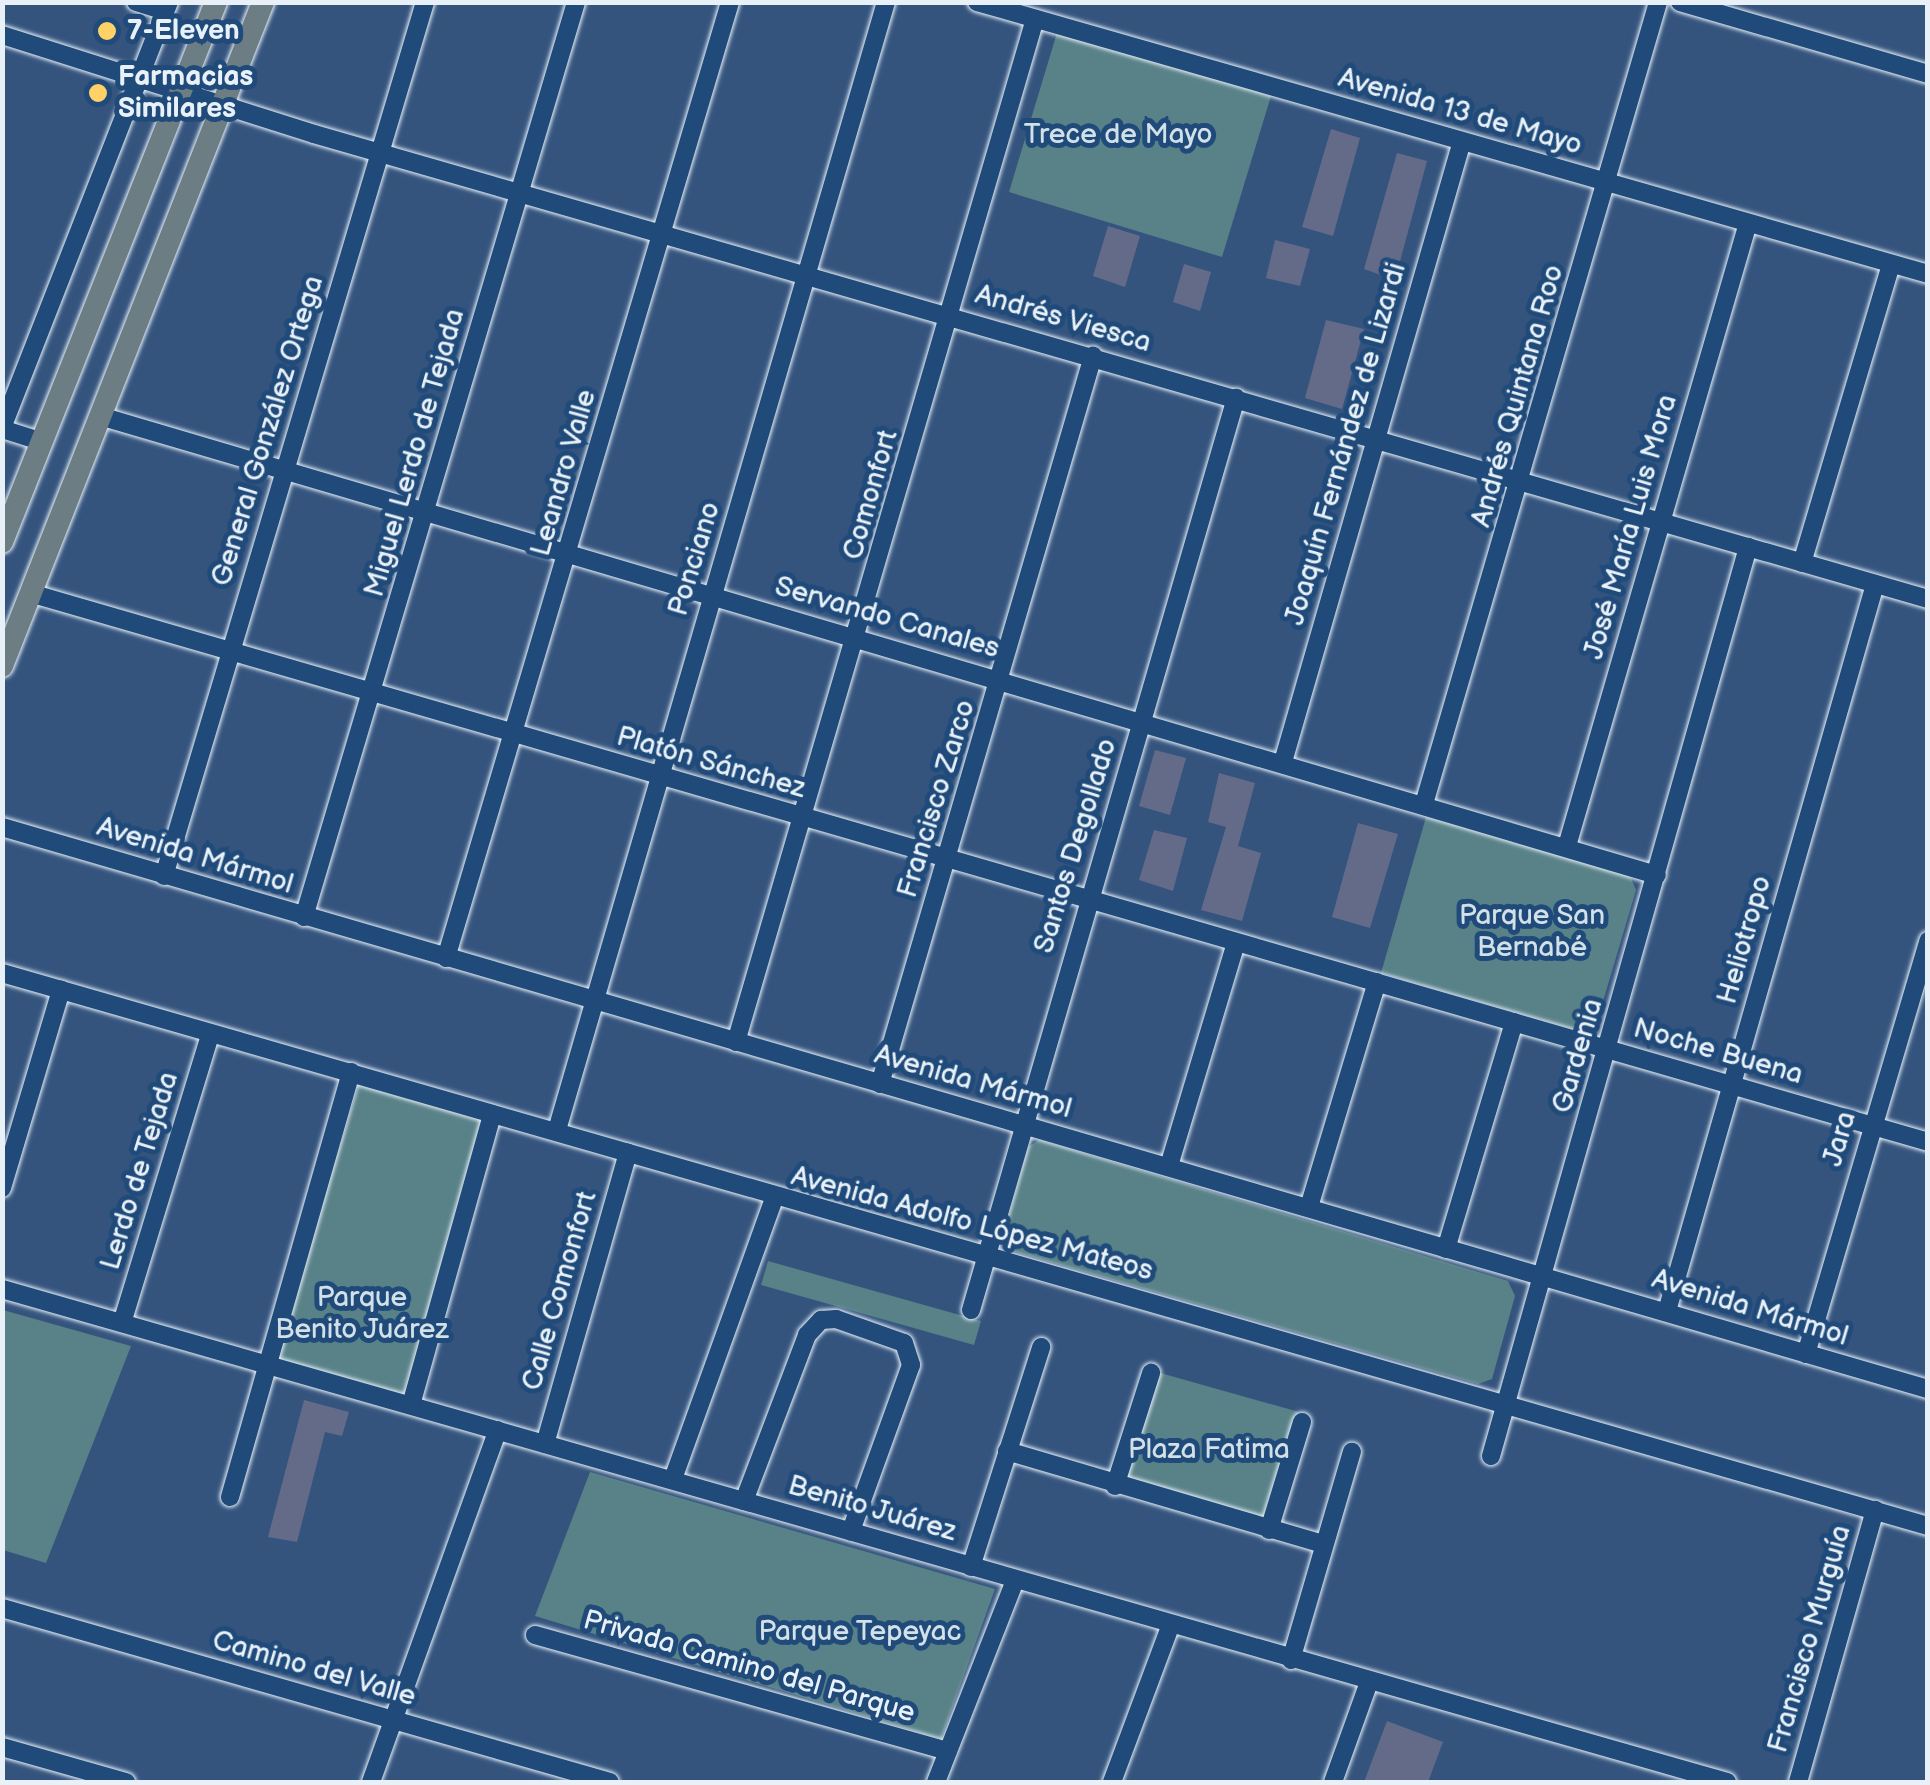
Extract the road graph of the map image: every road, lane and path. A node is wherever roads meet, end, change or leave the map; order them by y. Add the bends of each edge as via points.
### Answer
1 (136, 2) edge
2 (216, 2) edge
3 (263, 2) edge
4 (425, 2) edge
5 (576, 2) edge
6 (730, 2) edge
7 (886, 2) edge
8 (977, 2) edge
9 (1658, 2) edge
10 (1680, 2) edge
11 (167, 7) edge
12 (1035, 20) junction
13 (2, 35) edge
14 (1928, 74) edge
15 (138, 77) junction
16 (184, 92) junction
17 (225, 104) junction
18 (1462, 142) junction
19 (380, 153) junction
20 (1609, 184) junction
21 (517, 192) junction
22 (1748, 224) junction
23 (661, 234) junction
24 (1891, 264) junction
25 (807, 273) junction
26 (1928, 274) edge
27 (952, 315) junction
28 (1093, 356) junction
29 (1236, 398) junction
30 (100, 416) junction
31 (2, 429) edge
32 (1376, 439) junction
33 (42, 442) junction
34 (285, 472) junction
35 (1522, 480) junction
36 (428, 515) junction
37 (1661, 522) junction
38 (2, 542) edge
39 (1748, 547) junction
40 (569, 555) junction
41 (1802, 563) junction
42 (1875, 584) junction
43 (30, 593) junction
44 (713, 596) junction
45 (1928, 600) edge
46 (858, 639) junction
47 (230, 650) junction
48 (2, 666) edge
49 (1001, 679) junction
50 (372, 692) junction
51 (1143, 720) junction
52 (517, 736) junction
53 (1283, 762) junction
54 (657, 776) junction
55 (1424, 804) junction
56 (804, 818) junction
57 (2, 827) edge
58 (1567, 846) junction
59 (948, 859) junction
60 (1658, 875) junction
61 (164, 876) junction
62 (1089, 900) junction
63 (304, 918) junction
64 (1928, 941) edge
65 (1236, 943) junction
66 (446, 958) junction
67 (2, 973) edge
68 (1377, 982) junction
69 (61, 990) junction
70 (594, 1004) junction
71 (1514, 1022) junction
72 (210, 1035) junction
73 (736, 1042) junction
74 (1610, 1050) junction
75 (351, 1072) junction
76 (880, 1084) junction
77 (1733, 1085) junction
78 (492, 1114) junction
79 (1021, 1125) junction
80 (1872, 1126) junction
81 (557, 1130) junction
82 (1928, 1142) edge
83 (628, 1152) junction
84 (1170, 1166) junction
85 (2, 1188) edge
86 (774, 1199) junction
87 (1310, 1207) junction
88 (1446, 1249) junction
89 (985, 1256) junction
90 (1540, 1277) junction
91 (2, 1289) edge
92 (971, 1310) dead end
93 (1667, 1311) junction
94 (122, 1323) junction
95 (1042, 1347) dead end
96 (1806, 1354) junction
97 (267, 1364) junction
98 (1151, 1374) dead end
99 (1928, 1389) edge
100 (1504, 1405) junction
101 (411, 1406) junction
102 (1302, 1422) dead end
103 (498, 1430) junction
104 (545, 1444) junction
105 (1006, 1451) junction
106 (1352, 1452) dead end
107 (1491, 1456) dead end
108 (672, 1479) junction
109 (1116, 1486) junction
110 (230, 1497) dead end
111 (744, 1501) junction
112 (1875, 1510) junction
113 (1928, 1526) edge
114 (1269, 1530) junction
115 (851, 1531) junction
116 (1324, 1544) junction
117 (971, 1567) junction
118 (1015, 1580) junction
119 (2, 1608) edge
120 (1170, 1627) junction
121 (535, 1635) dead end
122 (1291, 1660) junction
123 (1370, 1682) junction
124 (389, 1719) junction
125 (2, 1747) edge
126 (948, 1751) junction
127 (126, 1782) edge
128 (371, 1782) edge
129 (610, 1782) edge
130 (936, 1782) edge
131 (1112, 1782) edge
132 (1333, 1782) edge
133 (1727, 1782) edge
134 (1798, 1782) edge

1 - 11 street
2 - 16 main road
3 - 17 main road
4 - 19 street, General González Ortega
5 - 21 street, Miguel Lerdo de Tejada
6 - 23 street, Leandro Valle
7 - 25 street, Ponciano
8 - 12 street, Avenida 13 de Mayo
9 - 20 street, Andrés Quintana Roo
10 - 14 street
11 - 15 street
12 - 18 street, Avenida 13 de Mayo
12 - 27 street, Comonfort
13 - 15 street, Andrés Viesca
15 - 16 street, Andrés Viesca
15 - 31 street
16 - 17 street, Andrés Viesca
16 - 33 main road
17 - 19 street, Andrés Viesca
17 - 30 main road
18 - 20 street, Avenida 13 de Mayo
18 - 32 street, Joaquín Fernández de Lizardi
19 - 21 street, Andrés Viesca
19 - 34 street, General González Ortega
20 - 22 street, Avenida 13 de Mayo
20 - 35 street, Andrés Quintana Roo
21 - 23 street, Andrés Viesca
21 - 36 street, Miguel Lerdo de Tejada
22 - 24 street, Avenida 13 de Mayo
22 - 37 street, José María Luis Mora
23 - 25 street, Andrés Viesca
23 - 40 street, Leandro Valle
24 - 26 street, Avenida 13 de Mayo
24 - 41 street
25 - 27 street, Andrés Viesca
25 - 44 street, Ponciano
27 - 28 street, Andrés Viesca
27 - 46 street, Comonfort
28 - 29 street, Andrés Viesca
28 - 49 street, Francisco Zarco
29 - 32 street, Andrés Viesca
29 - 51 street, Santos Degollado
30 - 34 street, Servando Canales
30 - 43 main road
31 - 33 street
32 - 35 street, Andrés Viesca
32 - 53 street, Joaquín Fernández de Lizardi
33 - 38 main road
34 - 36 street, Servando Canales
34 - 47 street, General González Ortega
35 - 37 street, Andrés Viesca
35 - 55 street, Andrés Quintana Roo
36 - 40 street, Servando Canales
36 - 50 street, Miguel Lerdo de Tejada
37 - 39 street, Andrés Viesca
37 - 58 street, José María Luis Mora
39 - 41 street, Andrés Viesca
39 - 60 street, Gardenia
40 - 44 street, Servando Canales
40 - 52 street, Leandro Valle
41 - 42 street, Andrés Viesca
42 - 45 street, Andrés Viesca
42 - 77 street, Heliotropo
43 - 47 street, Platón Sánchez
43 - 48 main road
44 - 46 street, Servando Canales
44 - 54 street, Ponciano
46 - 49 street, Servando Canales
46 - 56 street, Comonfort
47 - 50 street, Platón Sánchez
47 - 61 street, General González Ortega
49 - 51 street, Servando Canales
49 - 59 street, Francisco Zarco
50 - 52 street, Platón Sánchez
50 - 63 street, Miguel Lerdo de Tejada
51 - 53 street, Servando Canales
51 - 62 street, Santos Degollado
52 - 54 street, Platón Sánchez
52 - 66 street, Leandro Valle
53 - 55 street, Servando Canales
54 - 56 street, Platón Sánchez
54 - 70 street, Ponciano
55 - 58 street, Servando Canales
56 - 59 street, Platón Sánchez
56 - 73 street, Comonfort
57 - 61 street, Avenida Mármol
58 - 60 street, Servando Canales
59 - 62 street, Platón Sánchez
59 - 76 street, Francisco Zarco
60 - 74 street, Gardenia
61 - 63 street, Avenida Mármol
62 - 65 street, Platón Sánchez
62 - 79 street, Santos Degollado
63 - 66 street, Avenida Mármol
64 - 80 street, Jara
65 - 68 street, Platón Sánchez
65 - 84 street
66 - 70 street, Avenida Mármol
67 - 69 street, Avenida Adolfo López Mateos
68 - 71 street, Noche Buena
68 - 87 street
69 - 72 street, Avenida Adolfo López Mateos
69 - 85 street
70 - 73 street, Avenida Mármol
70 - 81 street, Ponciano
71 - 74 street, Noche Buena
71 - 88 street
72 - 75 street, Avenida Adolfo López Mateos
72 - 94 street, Lerdo de Tejada
73 - 76 street, Avenida Mármol
74 - 77 street, Noche Buena
74 - 90 street, Gardenia
75 - 78 street, Avenida Adolfo López Mateos
75 - 97 street
76 - 79 street, Avenida Mármol
77 - 80 street, Noche Buena
77 - 93 street, Heliotropo
78 - 81 street, Avenida Adolfo López Mateos
78 - 101 street
79 - 84 street, Avenida Mármol
79 - 89 street, Santos Degollado
80 - 82 street, Noche Buena
80 - 96 street, Jara
81 - 83 street, Avenida Adolfo López Mateos
83 - 86 street, Avenida Adolfo López Mateos
83 - 104 street, Calle Comonfort
84 - 87 street, Avenida Mármol
86 - 89 street, Avenida Adolfo López Mateos
86 - 108 street
87 - 88 street, Avenida Mármol
88 - 90 street, Avenida Mármol
89 - 92 street, Santos Degollado
89 - 100 street, Avenida Adolfo López Mateos
90 - 93 street, Avenida Mármol
90 - 100 street, Gardenia
91 - 94 street, Benito Juárez
93 - 96 street, Avenida Mármol
94 - 97 street, Benito Juárez
95 - 105 street
96 - 99 street, Avenida Mármol
97 - 101 street, Benito Juárez
97 - 110 street
98 - 109 street
100 - 107 street, Gardenia
100 - 112 street, Avenida Adolfo López Mateos
101 - 103 street, Benito Juárez
102 - 114 street
103 - 104 street, Benito Juárez
103 - 124 street
104 - 108 street, Benito Juárez
105 - 109 street
105 - 117 street
106 - 116 street
108 - 111 street, Benito Juárez
109 - 114 street
111 - 115 street, Benito Juárez
111 - 115 street via 806,1335 821,1320 836,1319 904,1342 910,1377
112 - 113 street, Avenida Adolfo López Mateos
112 - 134 street, Francisco Murguía
114 - 116 street
115 - 117 street, Benito Juárez
116 - 122 street
117 - 118 street, Benito Juárez
118 - 120 street, Benito Juárez
118 - 126 street
119 - 124 street, Camino del Valle
120 - 122 street, Benito Juárez
120 - 131 street
121 - 126 street, Privada Camino del Parque
122 - 123 street, Benito Juárez
123 - 132 street
123 - 133 street, Benito Juárez
124 - 128 street
124 - 129 street, Camino del Valle
125 - 127 street
126 - 130 street

